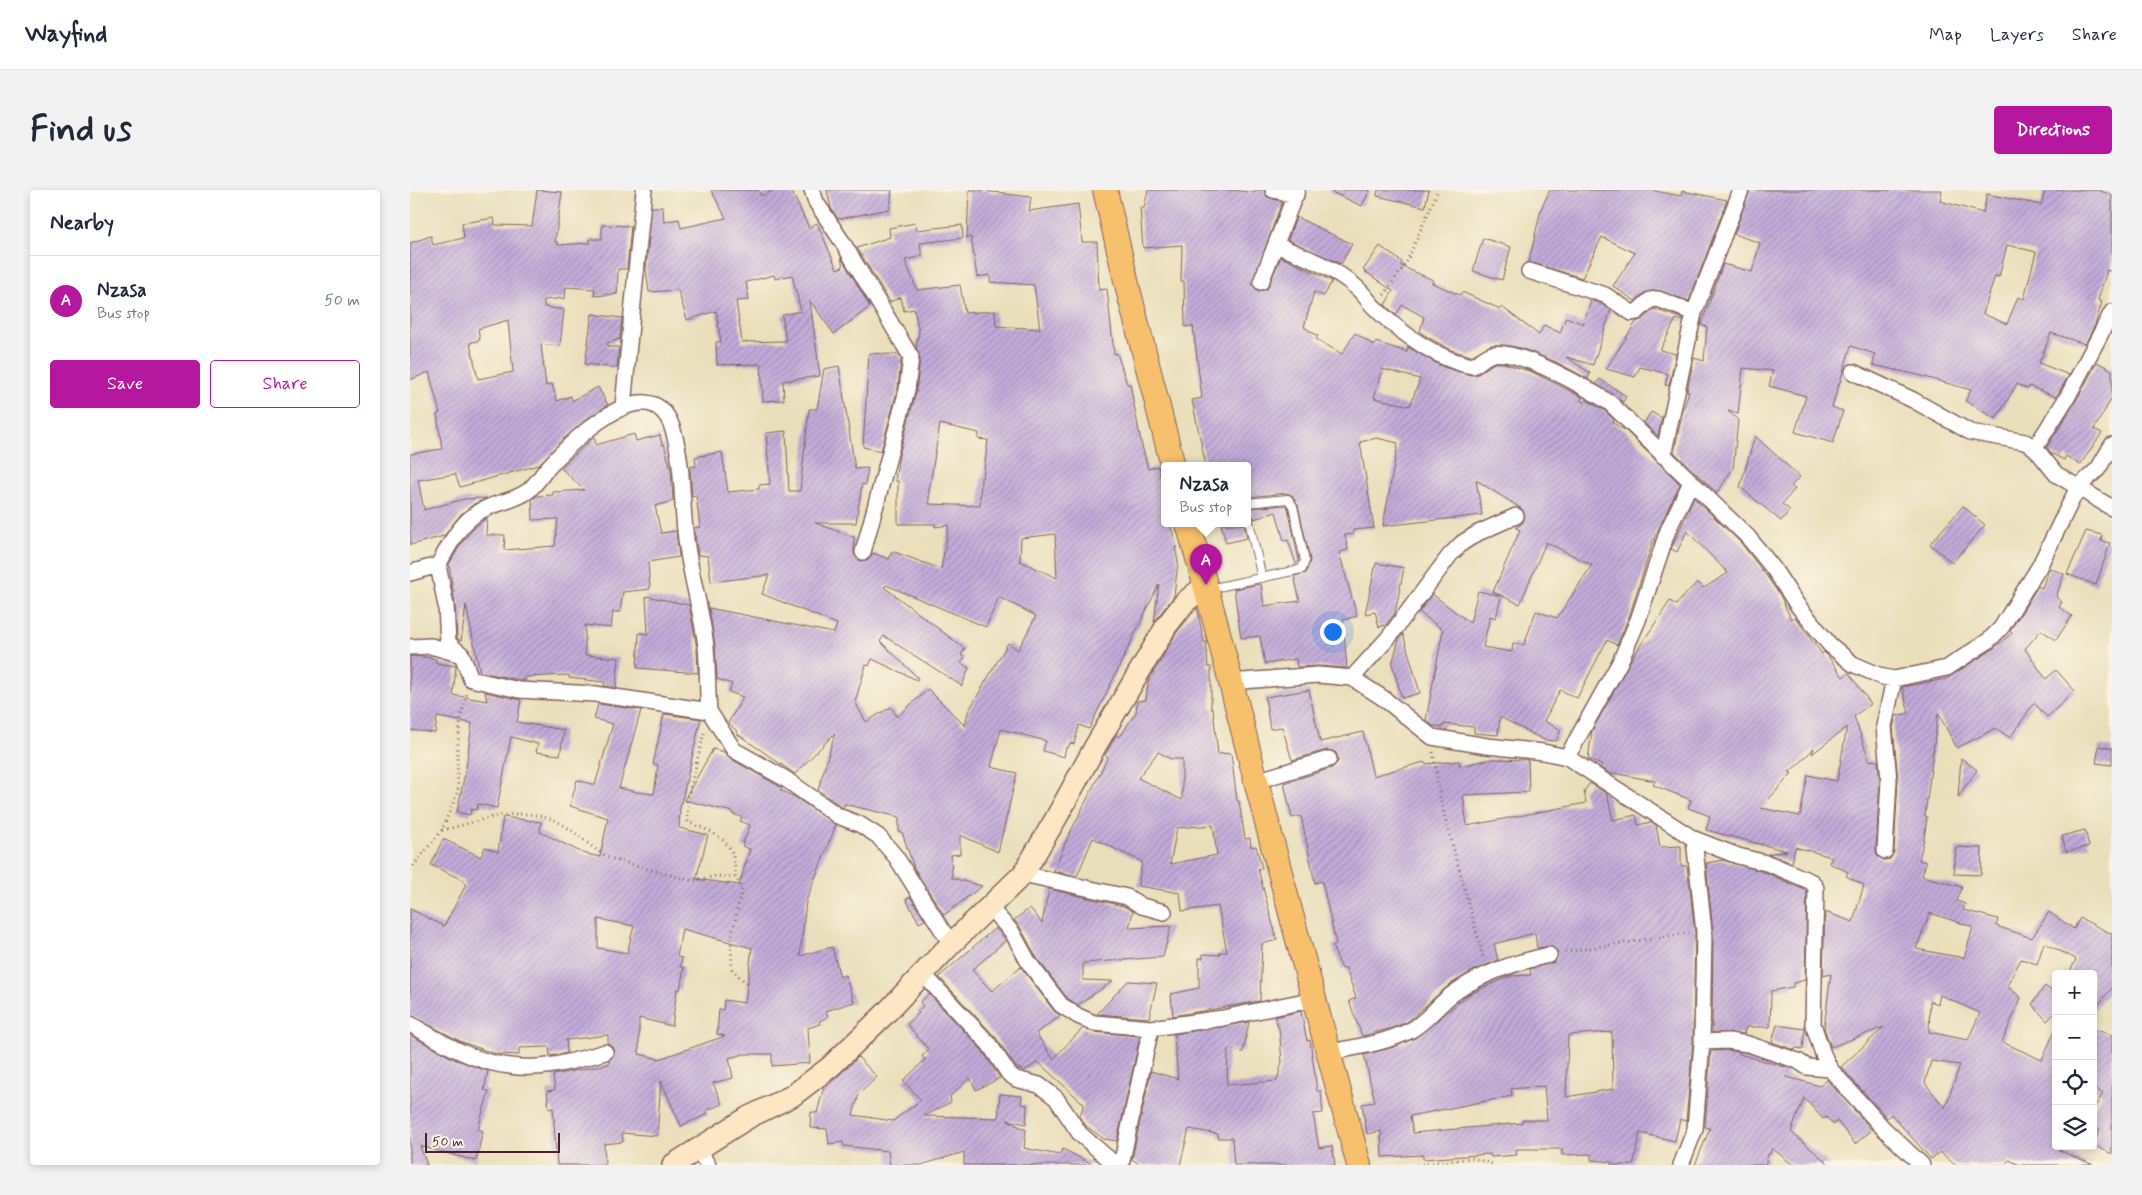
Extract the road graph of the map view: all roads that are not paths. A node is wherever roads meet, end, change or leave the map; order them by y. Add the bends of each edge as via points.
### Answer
1 (644, 190) edge
2 (812, 190) edge
3 (1106, 190) edge
4 (1273, 190) edge
5 (1741, 190) edge
6 (1297, 192) edge
7 (1276, 245) junction
8 (1529, 271) dead end
9 (1261, 282) dead end
10 (2112, 312) edge
11 (1694, 313) junction
12 (1852, 372) dead end
13 (623, 406) junction
14 (2112, 445) edge
15 (2034, 448) junction
16 (1663, 456) junction
17 (1172, 462) edge
18 (1691, 482) junction
19 (2078, 487) junction
20 (1251, 503) edge
21 (2112, 508) edge
22 (1516, 516) dead end
23 (1189, 527) edge
24 (1250, 527) edge
25 (863, 552) dead end
26 (438, 565) junction
27 (410, 573) edge
28 (1262, 578) junction
29 (1207, 587) junction
30 (410, 646) edge
31 (462, 655) junction
32 (1352, 678) junction
33 (1894, 679) junction
34 (1230, 682) junction
35 (710, 711) junction
36 (1567, 757) junction
37 (1329, 759) dead end
38 (1256, 781) junction
39 (1694, 839) junction
40 (1885, 851) dead end
41 (1023, 874) junction
42 (990, 908) junction
43 (1164, 912) dead end
44 (951, 944) junction
45 (1549, 955) road end
46 (923, 974) junction
47 (1315, 999) junction
48 (410, 1024) edge
49 (1151, 1028) junction
50 (1702, 1042) junction
51 (605, 1052) dead end
52 (1330, 1052) junction
53 (1830, 1069) junction
54 (705, 1156) edge
55 (673, 1165) edge
56 (1116, 1165) edge
57 (1121, 1165) edge
58 (1359, 1165) edge
59 (1680, 1165) edge
60 (1922, 1165) edge

1 - 13 street
2 - 25 street via 816,202 911,357 907,390
3 - 17 main road
4 - 6 street
5 - 11 street
6 - 7 street
7 - 9 street
7 - 16 street via 1338,275 1412,338 1463,364 1473,366 1490,354 1509,355 1576,382 1610,403
8 - 11 street via 1604,295 1632,312 1637,312 1650,300 1658,299
10 - 15 street via 2068,396
11 - 16 street
12 - 15 street via 1913,400 1970,432 2025,442
13 - 26 street via 600,420 560,455 528,492 473,515 453,539
13 - 35 street via 643,402 662,411 671,425 679,452 686,540 706,647
14 - 19 street via 2098,469
15 - 19 street via 2056,474
16 - 18 street
18 - 33 street via 1748,537 1830,645 1853,664
18 - 36 street via 1668,530 1638,620 1620,662
19 - 21 street
19 - 33 street via 2039,568 2001,628 1988,641 1948,668
20 - 28 lane via 1288,499 1294,506 1305,561 1302,569
22 - 32 street via 1462,543 1389,637
23 - 29 main road
24 - 28 lane
26 - 27 street
26 - 31 street via 446,606 448,643
28 - 29 lane
29 - 34 main road
29 - 41 main road via 1185,602 1168,625
30 - 31 street via 431,646
31 - 35 street via 471,679 519,690 595,694
32 - 34 street via 1318,674
32 - 36 street via 1432,737
33 - 40 street via 1884,726 1889,780
34 - 38 main road
35 - 44 street via 734,750 784,778 838,816 878,836 896,858
36 - 39 street
37 - 38 street
38 - 47 main road
39 - 50 street via 1704,932
39 - 53 street via 1770,864 1812,882 1816,888 1813,1024
41 - 42 main road
41 - 43 street via 1126,897
42 - 44 main road
42 - 49 street via 1012,932 1029,963 1061,1005 1094,1023
44 - 46 main road
45 - 52 street via 1489,974 1453,993 1421,1024 1390,1039
46 - 54 main road via 822,1073 792,1096 749,1117
46 - 56 street via 989,1044 1009,1074 1039,1085 1056,1098 1080,1134
47 - 49 street via 1223,1018
47 - 52 main road
48 - 51 street via 459,1051 510,1066 570,1062
49 - 57 street
50 - 53 street via 1748,1044 1807,1067
50 - 59 street via 1695,1129
52 - 58 main road
53 - 60 street via 1883,1128
54 - 55 main road

